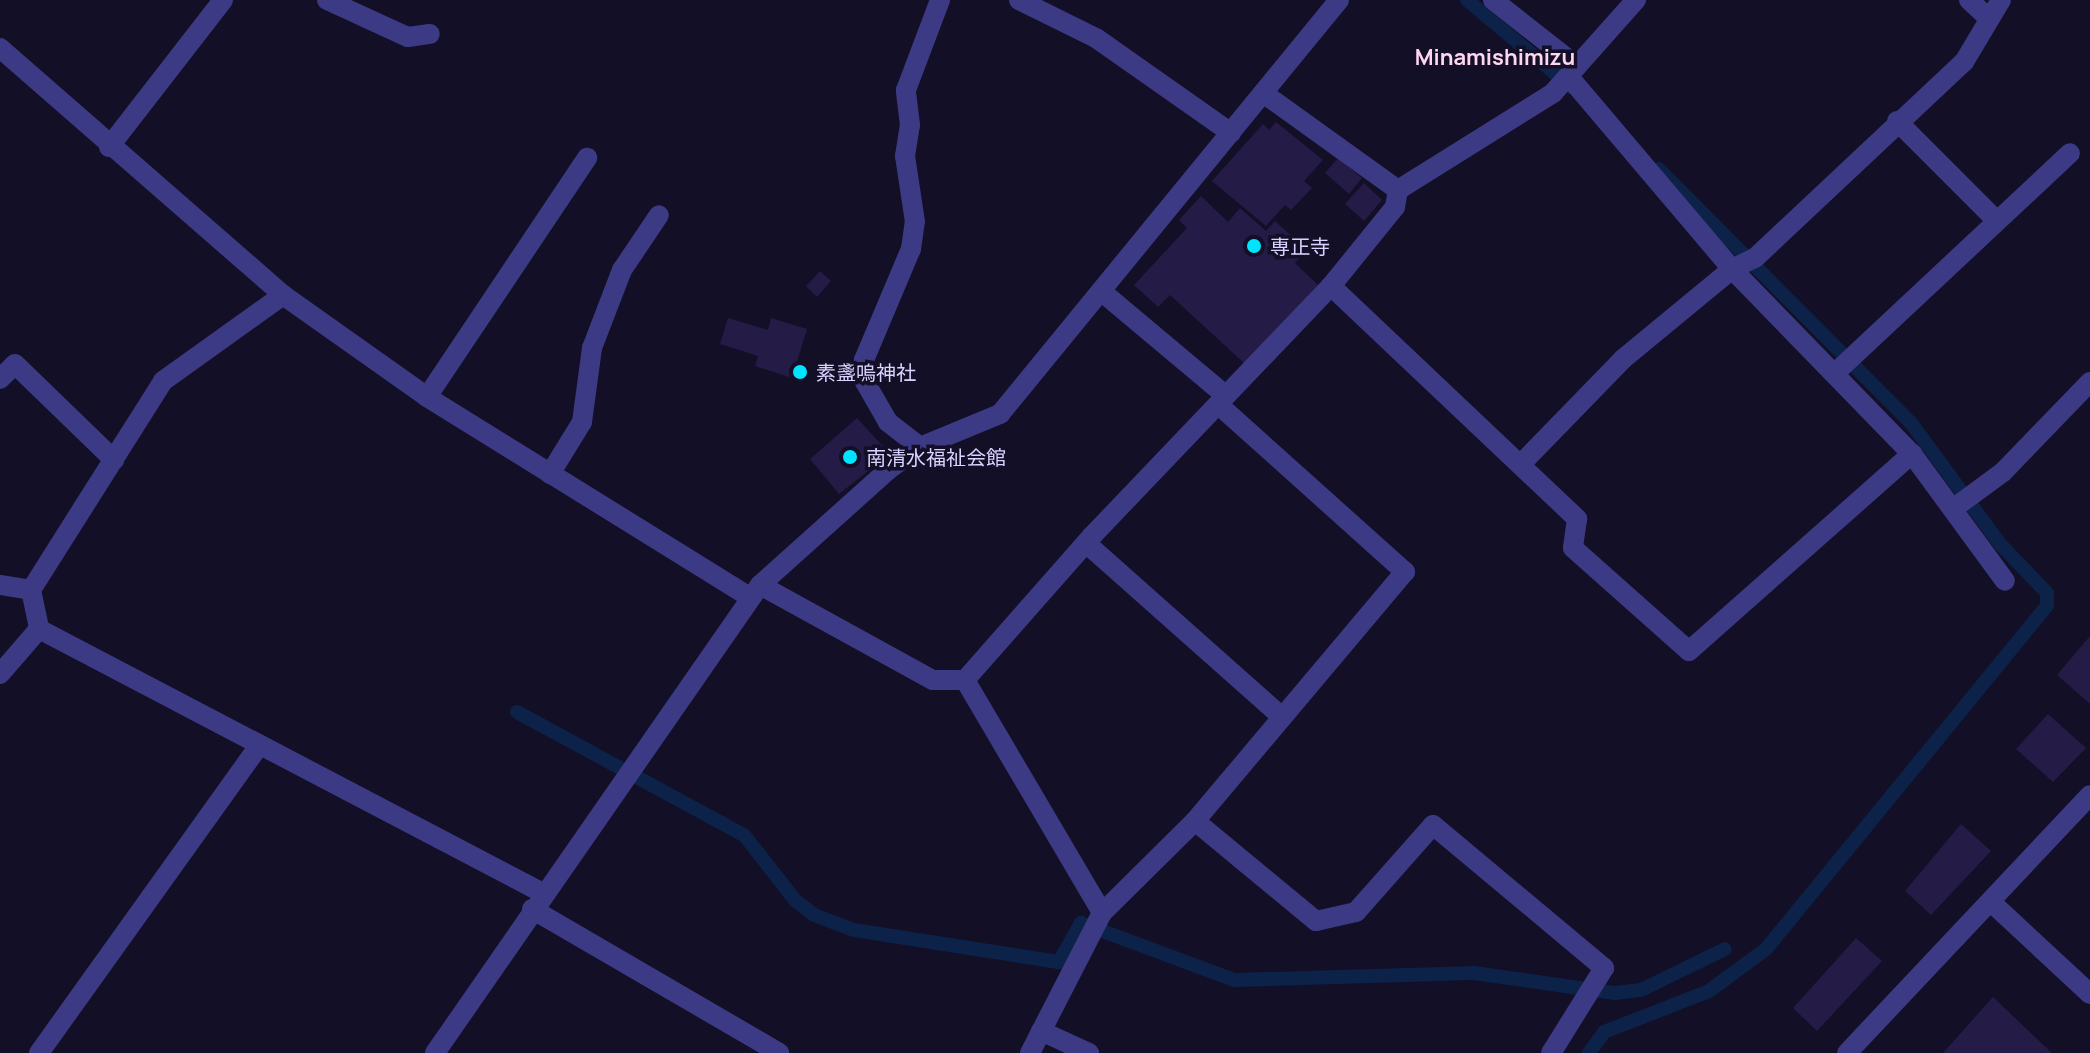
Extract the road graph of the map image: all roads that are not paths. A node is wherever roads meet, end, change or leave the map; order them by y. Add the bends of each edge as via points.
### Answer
1 (223, 0) edge
2 (327, 0) edge
3 (940, 0) edge
4 (1019, 0) edge
5 (1339, 0) edge
6 (1493, 0) edge
7 (1636, 0) edge
8 (1969, 0) edge
9 (2001, 0) edge
10 (1987, 17) junction
11 (430, 34) dead end
12 (0, 48) edge
13 (1571, 81) junction
14 (1263, 93) junction
15 (1897, 121) junction
16 (1231, 133) junction
17 (109, 147) junction
18 (2070, 153) dead end
19 (587, 158) dead end
20 (1398, 190) junction
21 (659, 215) dead end
22 (1997, 221) junction
23 (1744, 265) junction
24 (1331, 286) junction
25 (1101, 291) junction
26 (283, 295) junction
27 (1842, 366) junction
28 (0, 379) edge
29 (2090, 382) edge
30 (427, 397) junction
31 (1223, 401) junction
32 (920, 447) junction
33 (1912, 454) junction
34 (114, 460) junction
35 (1522, 463) junction
36 (550, 474) junction
37 (1957, 506) junction
38 (1086, 543) junction
39 (2005, 581) dead end
40 (0, 585) edge
41 (31, 590) junction
42 (755, 591) junction
43 (39, 629) junction
44 (0, 674) edge
45 (965, 680) junction
46 (1282, 717) junction
47 (259, 746) junction
48 (2090, 795) edge
49 (1195, 821) junction
50 (538, 901) junction
51 (1991, 902) junction
52 (1102, 913) junction
53 (2090, 994) edge
54 (1041, 1031) junction
55 (39, 1053) edge
56 (435, 1053) edge
57 (779, 1053) edge
58 (1030, 1053) edge
59 (1089, 1053) edge
60 (1551, 1053) edge
61 (1847, 1053) edge

1 - 17 street
2 - 11 street via 408,37
3 - 32 street via 906,90 910,125 905,156 915,222 911,249 864,360 865,382 888,422
4 - 16 street via 1096,38
5 - 14 street
6 - 13 street
7 - 13 street
8 - 10 street
9 - 10 street
10 - 15 street via 1964,62
12 - 17 street
13 - 20 street
13 - 23 street
14 - 16 street
14 - 20 street
15 - 22 street
15 - 23 street
16 - 25 street
17 - 26 street
18 - 22 street
19 - 30 street
20 - 24 street via 1395,207
21 - 36 street via 622,270 592,348 582,422
22 - 27 street
23 - 27 street
23 - 35 street via 1623,359
24 - 31 street
24 - 35 street
25 - 31 street
25 - 32 street via 1000,414
26 - 30 street
26 - 34 street via 163,381
27 - 33 street
28 - 34 street via 15,364
29 - 37 street via 2003,472
30 - 36 street
31 - 38 street
31 - 46 street via 1405,572
32 - 42 street
33 - 35 street via 1689,651 1573,548 1577,519
33 - 37 street
34 - 41 street
36 - 42 street
37 - 39 street
38 - 45 street
38 - 46 street
40 - 41 street
41 - 43 street
42 - 45 street via 933,680
42 - 50 street
43 - 44 street
43 - 47 street
45 - 52 street
46 - 49 street
47 - 50 street
47 - 55 street
48 - 51 street
49 - 52 street
49 - 60 street via 1316,921 1356,912 1433,825 1604,968
50 - 56 street
50 - 57 street
51 - 53 street
51 - 61 street
52 - 54 street
54 - 58 street
54 - 59 street

